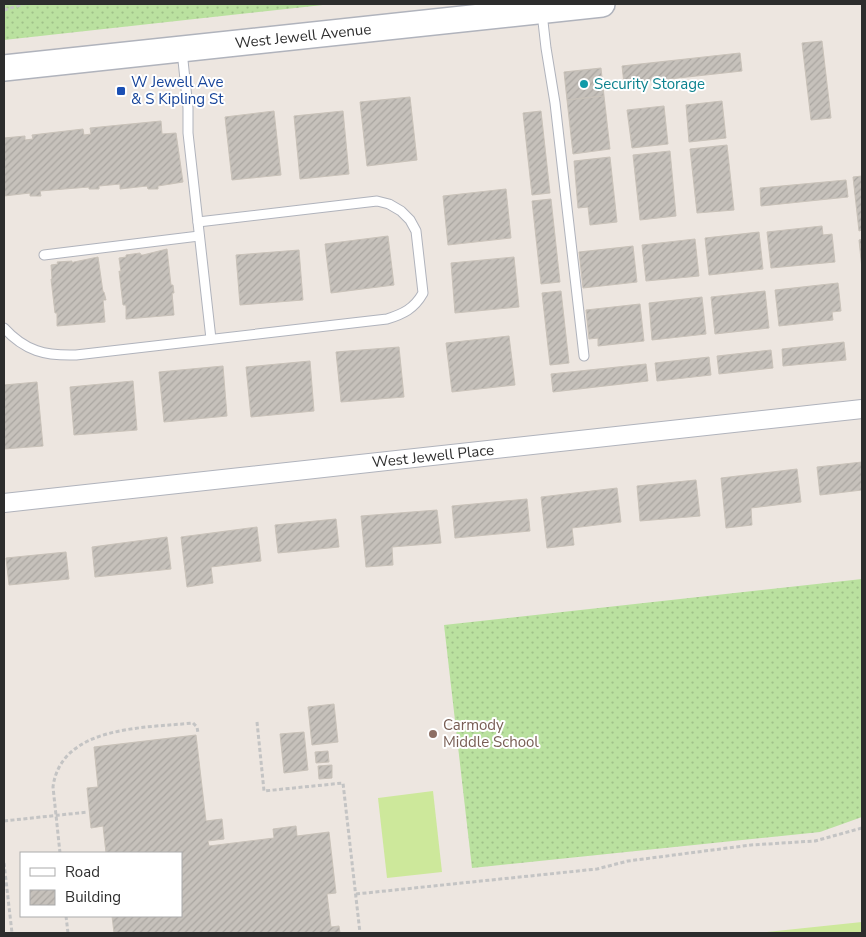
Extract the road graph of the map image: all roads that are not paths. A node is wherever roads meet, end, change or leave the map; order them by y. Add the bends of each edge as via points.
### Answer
1 (602, 4) edge
2 (542, 10) junction
3 (182, 50) junction
4 (4, 68) edge
5 (198, 222) junction
6 (199, 236) junction
7 (44, 254) dead end
8 (4, 328) edge
9 (211, 339) junction
10 (584, 356) dead end
11 (862, 409) edge
12 (4, 503) edge

1 - 2 main road, West Jewell Avenue
2 - 3 main road, West Jewell Avenue
2 - 10 lane
3 - 4 main road, West Jewell Avenue
3 - 5 lane
5 - 6 lane
5 - 9 lane via 377,201 401,211 416,231 422,293 411,310 387,319
6 - 7 lane
6 - 9 lane
8 - 9 lane via 27,348 58,356
11 - 12 street, West Jewell Place

